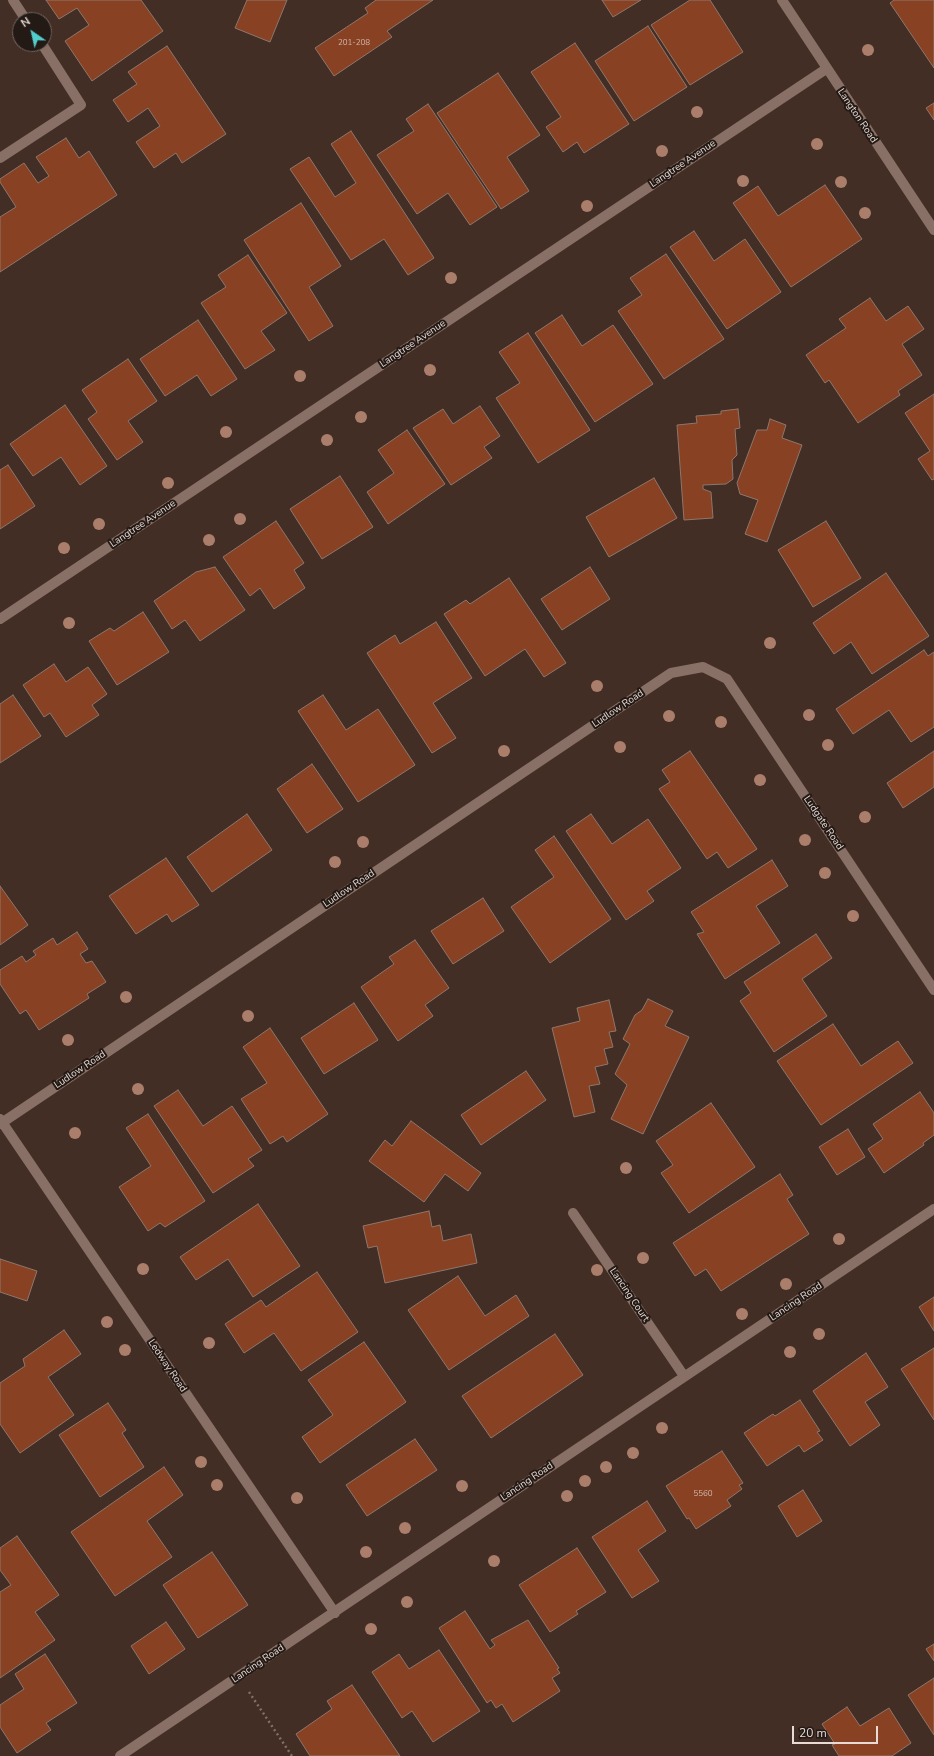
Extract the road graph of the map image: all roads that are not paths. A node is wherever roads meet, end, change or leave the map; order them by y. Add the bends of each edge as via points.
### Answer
1 (13, 0) edge
2 (782, 0) edge
3 (21, 12) edge
4 (47, 52) edge
5 (826, 69) junction
6 (0, 158) edge
7 (934, 230) edge
8 (0, 619) edge
9 (703, 667) joint
10 (934, 990) edge
11 (1, 1122) edge
12 (934, 1210) edge
13 (573, 1213) dead end
14 (684, 1376) junction
15 (334, 1613) junction
16 (120, 1756) edge

1 - 3 street
2 - 5 street, Langton Road
4 - 6 street via 82,105
5 - 7 street, Langton Road
5 - 8 street, Langtree Avenue
9 - 10 street, Ludgate Road via 728,679
9 - 11 street, Ludlow Road via 671,673
11 - 15 street, Ledway Road
12 - 14 street, Lancing Road
13 - 14 street, Lancing Court
14 - 15 street, Lancing Road
15 - 16 street, Lancing Road

